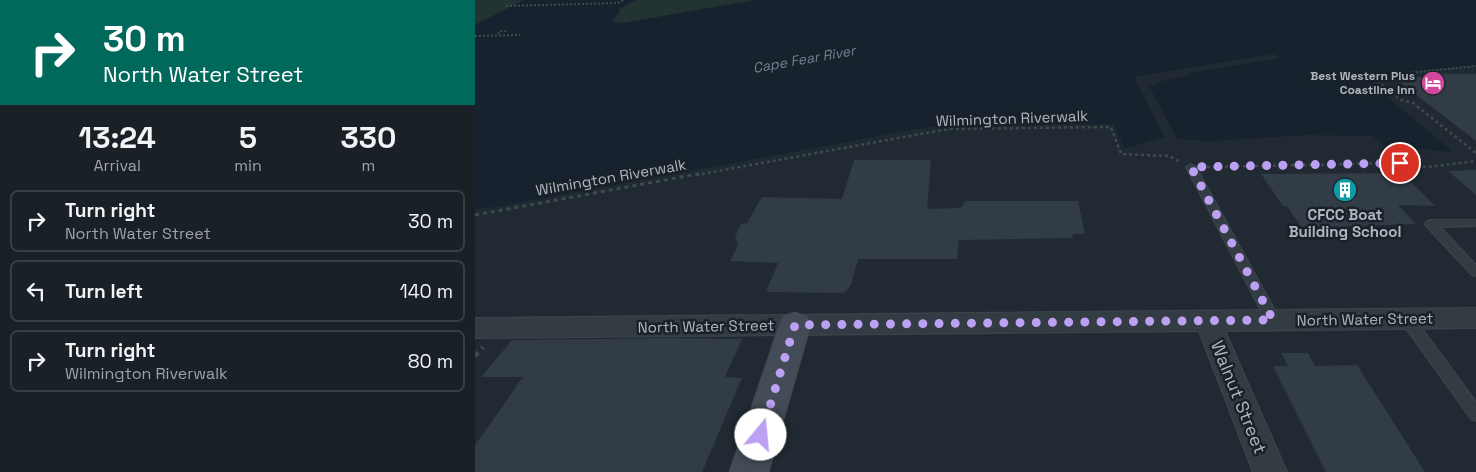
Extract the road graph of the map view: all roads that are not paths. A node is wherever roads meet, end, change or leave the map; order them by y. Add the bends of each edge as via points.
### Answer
1 (1191, 167) road end
2 (1476, 223) edge
3 (1476, 272) edge
4 (1407, 318) junction
5 (1476, 318) edge
6 (1273, 320) junction
7 (1208, 321) junction
8 (795, 325) junction
9 (475, 328) edge
10 (1476, 414) edge
11 (749, 472) edge
12 (1270, 472) edge

1 - 6 lane
2 - 3 lane via 1430,224
4 - 5 street, North Water Street
4 - 6 street, North Water Street
4 - 10 lane
6 - 7 street, North Water Street
7 - 8 street, North Water Street
7 - 12 street, Walnut Street
8 - 9 street, North Water Street
8 - 11 street

